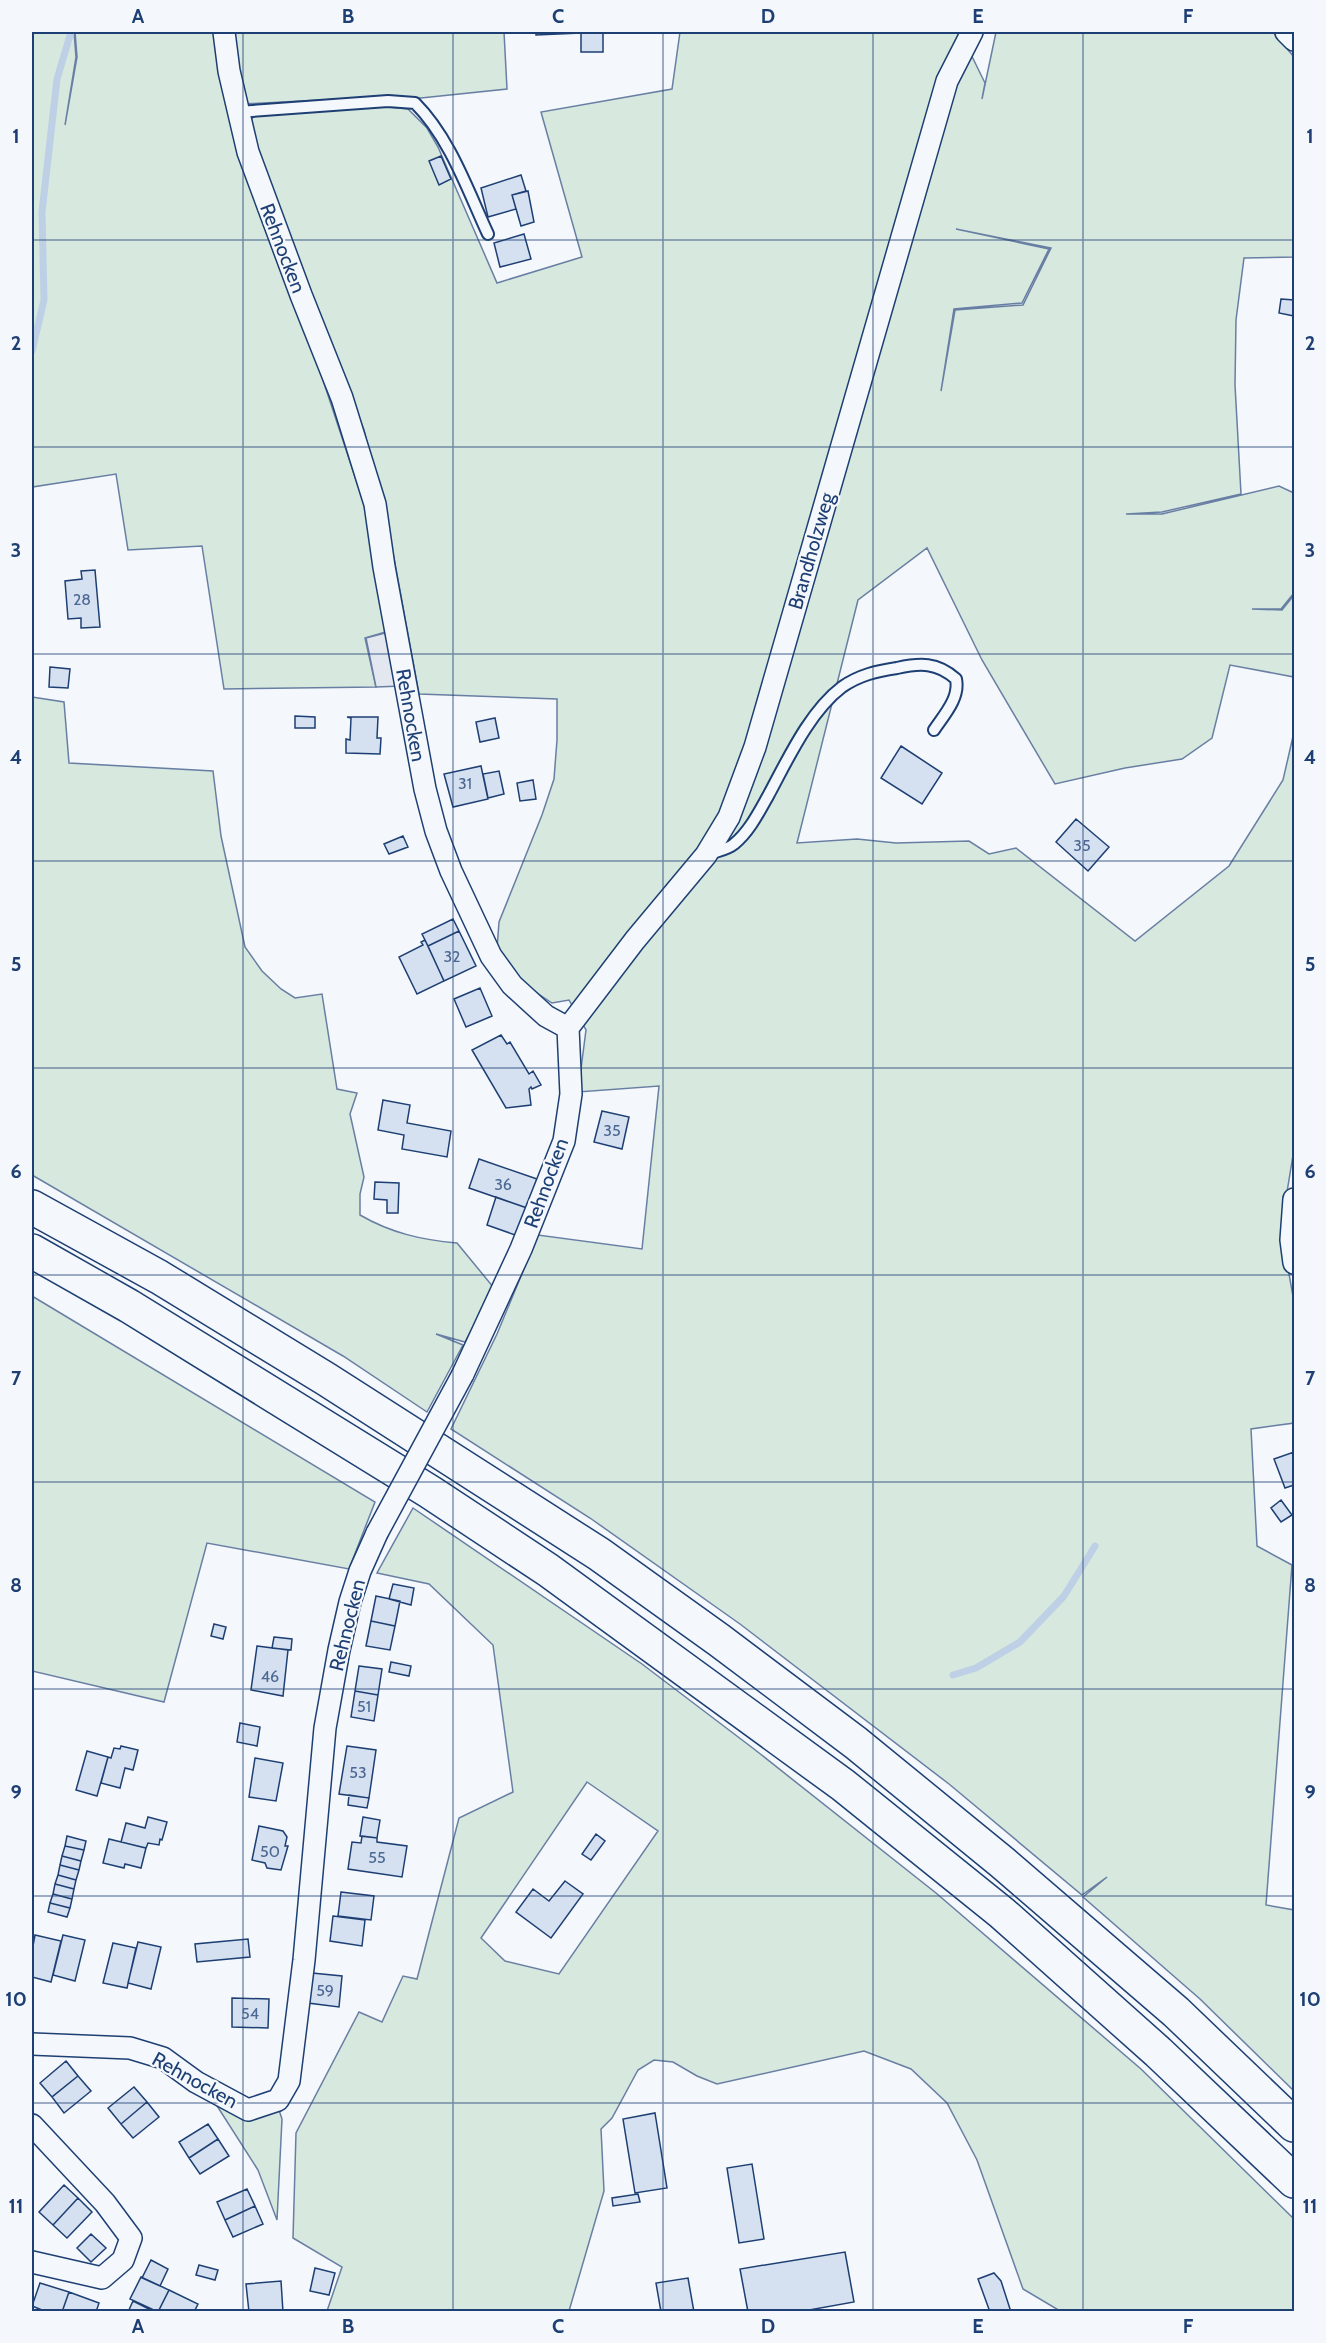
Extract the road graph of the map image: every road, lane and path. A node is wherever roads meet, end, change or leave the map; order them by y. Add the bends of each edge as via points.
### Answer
1 (224, 32) edge
2 (972, 32) edge
3 (1286, 32) edge
4 (1294, 40) edge
5 (238, 112) junction
6 (489, 234) dead end
7 (934, 730) dead end
8 (706, 855) junction
9 (568, 1028) junction
10 (1294, 1200) edge
11 (32, 1207) edge
12 (32, 1251) edge
13 (1294, 1263) edge
14 (32, 2044) edge
15 (32, 2125) edge
16 (1294, 2125) edge
17 (1294, 2181) edge
18 (32, 2262) edge

1 - 5 street, Rehnocken
2 - 8 street, Brandholzweg via 947,81 754,747 729,817
3 - 4 street
5 - 6 lane via 388,101 415,103 450,154
5 - 9 street, Rehnocken via 248,152 342,398 375,504 424,789 436,831 491,956 512,985 546,1016
7 - 8 lane via 958,686 956,679 941,667 916,663 868,673 851,681 826,702 806,730 740,838 729,848
8 - 9 street, Brandholzweg
9 - 14 street, Rehnocken, bridge via 572,1094 564,1141 521,1250 463,1374 377,1533 350,1602 325,1728 290,2081 278,2100 248,2110 196,2082 163,2058 130,2048
10 - 13 street
11 - 16 highway via 159,1277 326,1379 599,1554 719,1640 856,1743 1003,1863 1176,2012
12 - 17 highway via 149,1318 430,1492 548,1570 843,1785 1002,1913 1158,2052
15 - 18 street via 105,2203 130,2238 123,2260 102,2278

